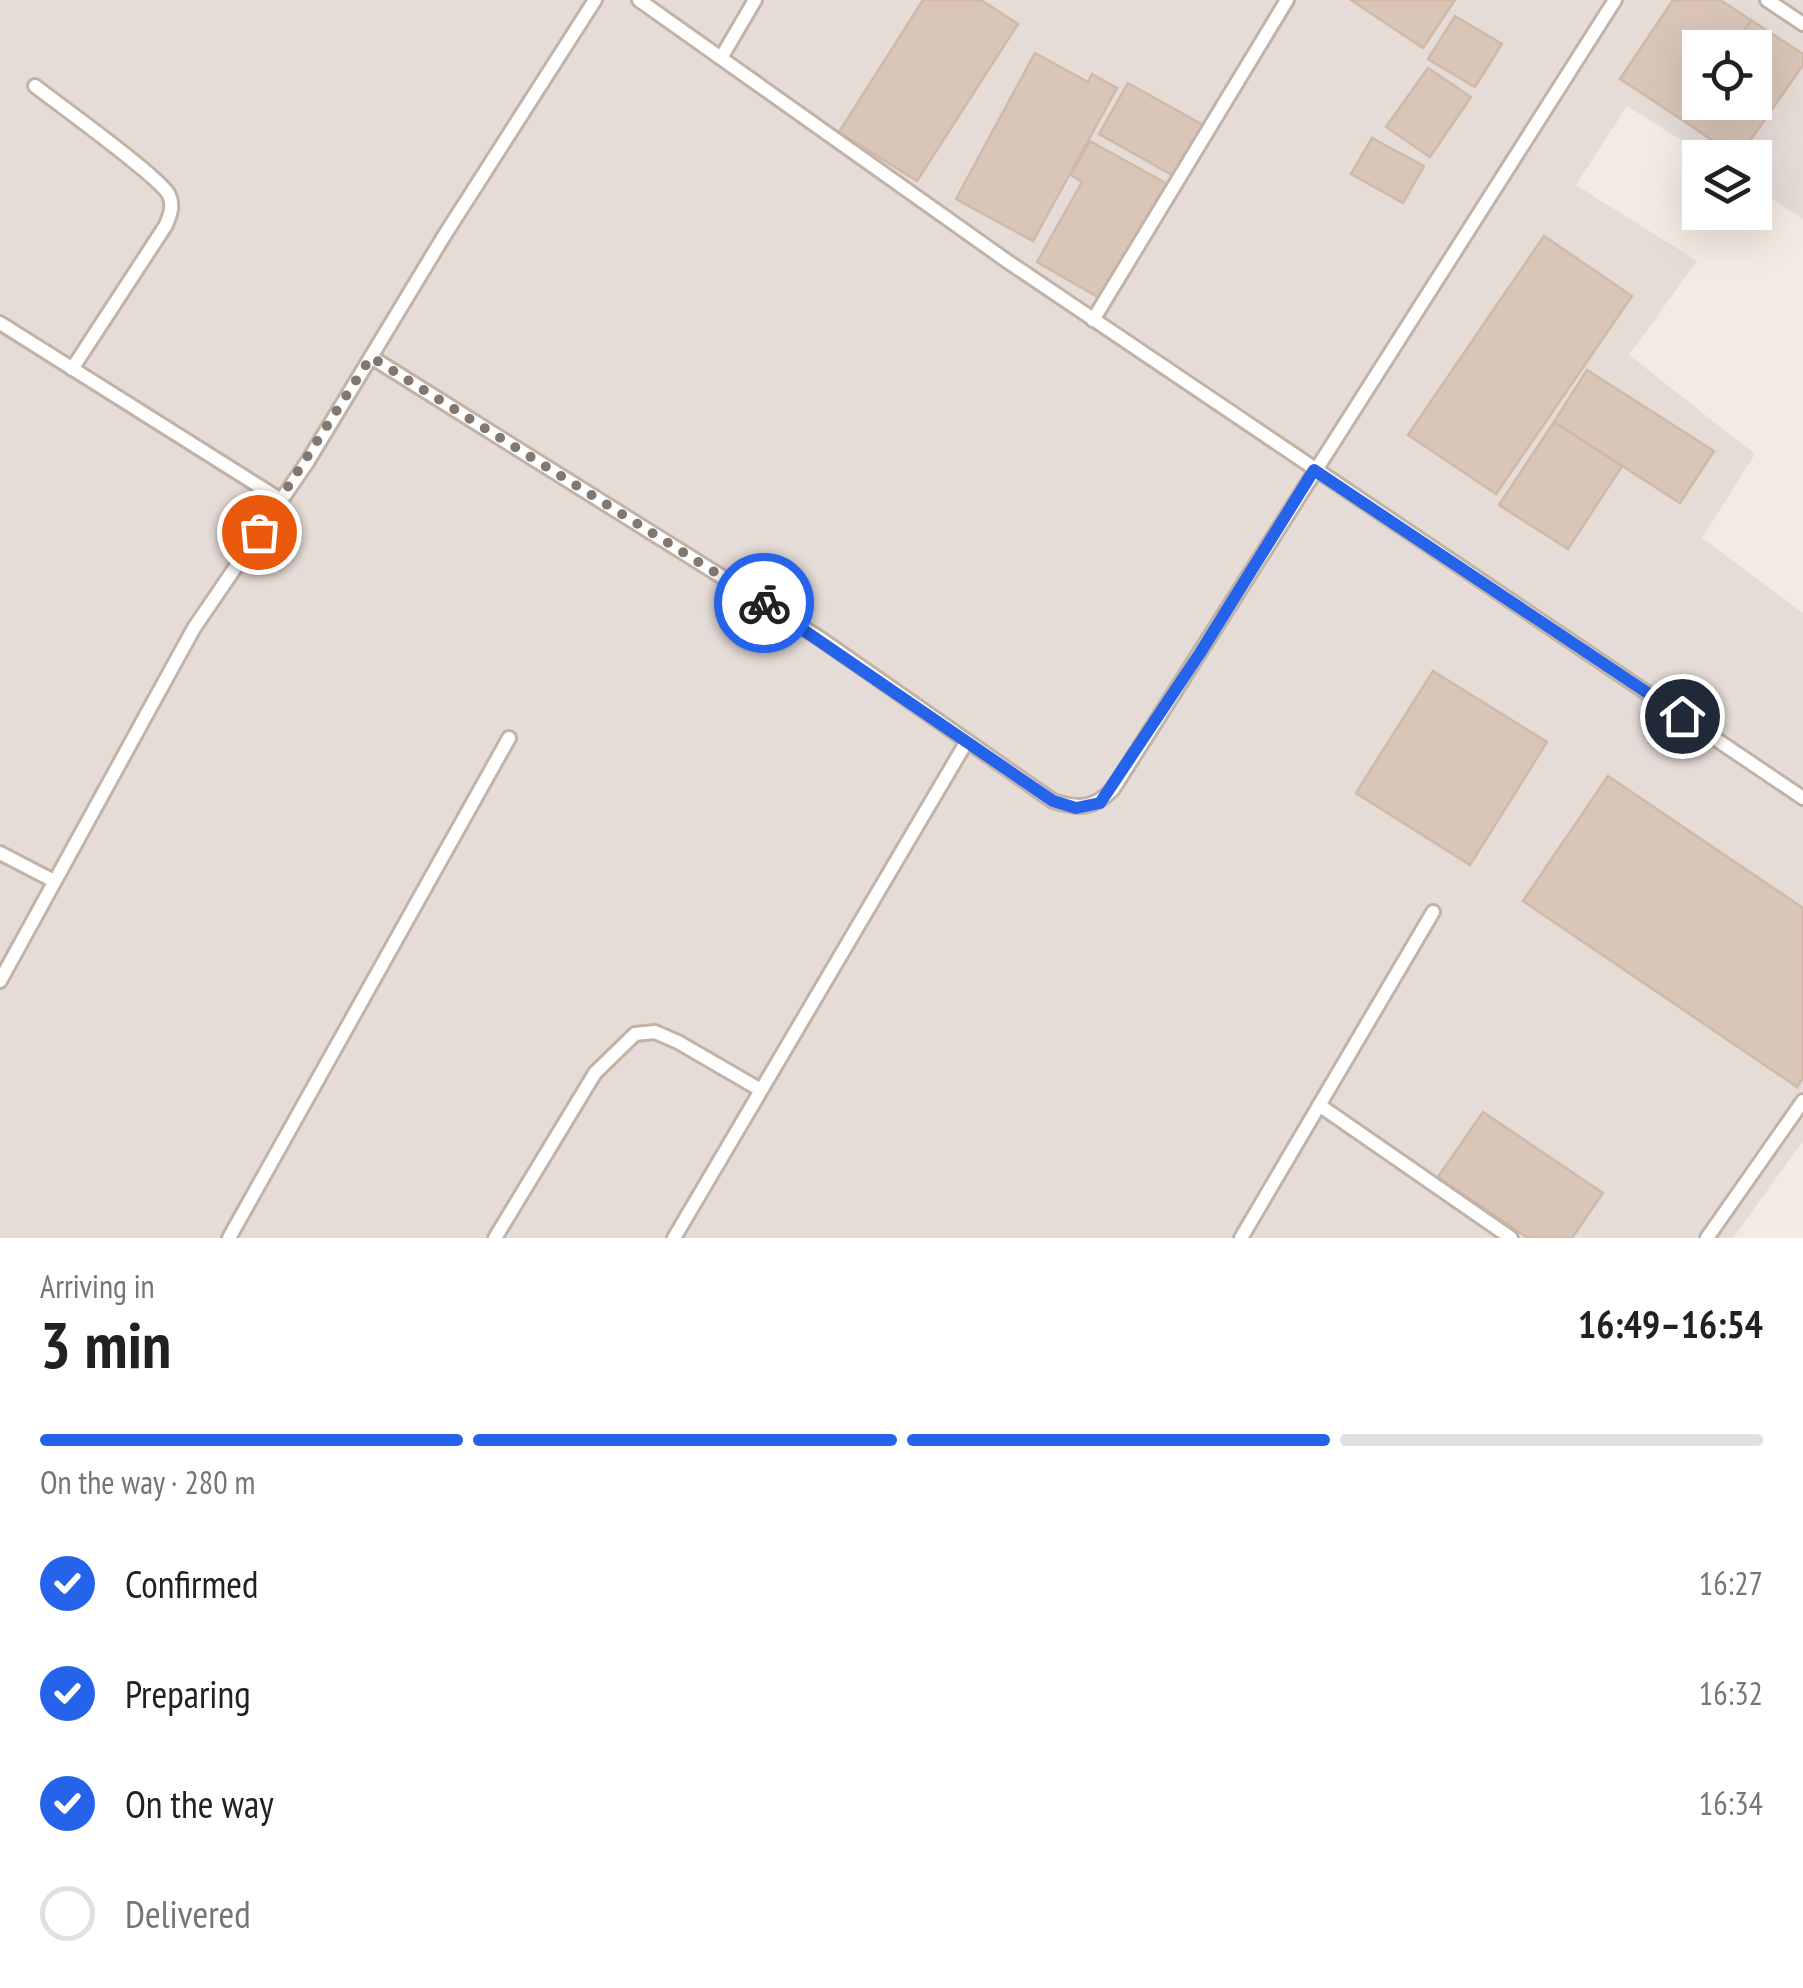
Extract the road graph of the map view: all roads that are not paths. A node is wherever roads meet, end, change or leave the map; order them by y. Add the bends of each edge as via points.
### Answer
1 (595, 0) edge
2 (638, 0) edge
3 (755, 0) edge
4 (1287, 0) edge
5 (1615, 0) edge
6 (1767, 0) edge
7 (1803, 24) edge
8 (721, 58) junction
9 (36, 86) dead end
10 (1093, 320) junction
11 (0, 324) edge
12 (371, 357) junction
13 (72, 369) junction
14 (1314, 470) junction
15 (281, 500) junction
16 (508, 738) dead end
17 (967, 741) junction
18 (1803, 798) edge
19 (0, 853) edge
20 (54, 881) junction
21 (1433, 912) dead end
22 (0, 982) edge
23 (759, 1089) junction
24 (1803, 1101) edge
25 (1320, 1105) junction
26 (229, 1238) edge
27 (495, 1238) edge
28 (674, 1238) edge
29 (1241, 1238) edge
30 (1511, 1238) edge
31 (1707, 1238) edge

1 - 12 lane
2 - 8 lane
3 - 8 lane
4 - 10 lane
5 - 14 lane
6 - 7 lane
8 - 10 lane
9 - 13 lane via 159,184 172,208
10 - 14 lane
11 - 13 lane
12 - 15 lane
12 - 17 lane via 818,637
13 - 15 lane
14 - 17 lane via 1100,803 1076,808 1053,801
14 - 18 lane
15 - 20 lane via 194,628
16 - 26 lane
17 - 23 lane
19 - 20 lane
20 - 22 lane
21 - 25 lane
23 - 27 lane via 678,1042 654,1032 634,1034 595,1073
23 - 28 lane
24 - 31 lane
25 - 29 lane
25 - 30 lane

